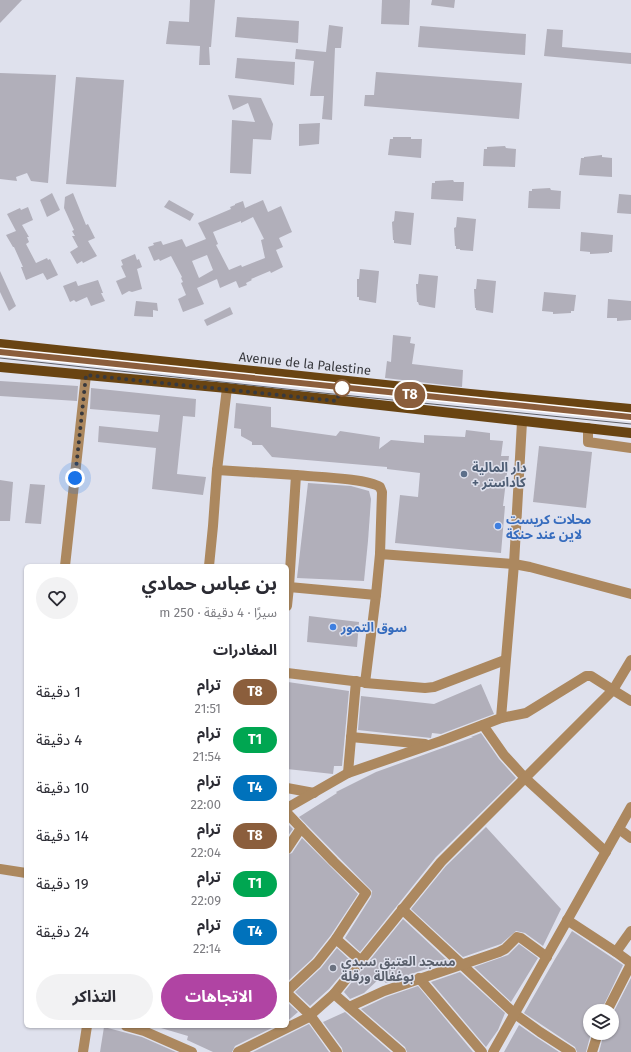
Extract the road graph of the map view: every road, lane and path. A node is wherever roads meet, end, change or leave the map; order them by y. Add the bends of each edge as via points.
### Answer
1 (0, 344) edge
2 (0, 367) edge
3 (86, 375) junction
4 (227, 388) junction
5 (631, 409) edge
6 (522, 422) junction
7 (588, 428) junction
8 (631, 433) edge
9 (631, 448) edge
10 (217, 470) junction
11 (296, 475) junction
12 (380, 554) junction
13 (65, 564) edge
14 (209, 564) edge
15 (514, 564) junction
16 (289, 587) joint
17 (631, 594) edge
18 (376, 596) junction
19 (505, 660) junction
20 (631, 660) edge
21 (289, 673) edge
22 (361, 682) junction
23 (613, 690) junction
24 (631, 701) edge
25 (501, 718) junction
26 (483, 725) junction
27 (351, 737) junction
28 (429, 744) junction
29 (348, 773) junction
30 (525, 778) junction
31 (289, 788) edge
32 (314, 793) junction
33 (289, 807) edge
34 (631, 807) edge
35 (289, 815) edge
36 (301, 828) junction
37 (619, 830) junction
38 (631, 838) edge
39 (289, 845) edge
40 (606, 852) junction
41 (0, 869) edge
42 (24, 873) edge
43 (402, 909) junction
44 (567, 920) junction
45 (631, 931) edge
46 (336, 939) junction
47 (616, 952) junction
48 (547, 958) junction
49 (361, 961) junction
50 (631, 963) edge
51 (461, 964) junction
52 (419, 978) junction
53 (289, 990) edge
54 (289, 994) edge
55 (334, 994) junction
56 (610, 1004) edge
57 (349, 1007) junction
58 (515, 1014) junction
59 (310, 1015) junction
60 (289, 1026) edge
61 (87, 1028) edge
62 (133, 1028) edge
63 (285, 1028) edge
64 (596, 1040) edge
65 (557, 1048) edge
66 (83, 1052) edge
67 (192, 1052) edge
68 (238, 1052) edge
69 (337, 1052) edge
70 (401, 1052) edge
71 (482, 1052) edge
72 (493, 1052) edge
73 (571, 1052) edge
74 (592, 1052) edge

1 - 5 main road, Avenue de la Palestine
2 - 3 main road
3 - 4 main road
3 - 13 street
4 - 6 main road
4 - 10 street
6 - 7 main road
6 - 15 street
7 - 8 main road
7 - 9 street via 588,442
10 - 11 street
10 - 14 street
11 - 12 street via 344,479 380,487
11 - 16 street
12 - 15 street
12 - 18 street
15 - 17 street via 530,566
15 - 19 street
16 - 18 street
18 - 22 street
19 - 22 street via 434,687
19 - 25 street
20 - 23 street
21 - 22 street
22 - 27 street
23 - 24 street
23 - 25 street via 591,676 586,676 526,714
23 - 30 street
25 - 26 street
26 - 28 street
26 - 30 street via 504,755
27 - 28 street
27 - 29 street
28 - 29 street
29 - 32 street
30 - 40 street
30 - 43 street via 441,862
31 - 32 street
32 - 33 street
34 - 37 street
35 - 36 street
36 - 39 street
36 - 46 street via 366,891
37 - 38 street
37 - 40 street
40 - 44 street
41 - 42 street
43 - 49 street
43 - 51 street
44 - 47 street
44 - 48 street
45 - 47 street
46 - 49 street
46 - 53 street
47 - 50 street
48 - 51 street via 519,937 499,952
48 - 58 street
49 - 55 street
50 - 56 street
51 - 52 street
51 - 58 street
52 - 57 street via 384,990
52 - 71 street
54 - 59 street
55 - 57 street
55 - 59 street
57 - 70 street
58 - 65 street
58 - 72 street
59 - 60 street
59 - 69 street
61 - 66 street
62 - 67 street
63 - 68 street
64 - 74 street
65 - 73 street

